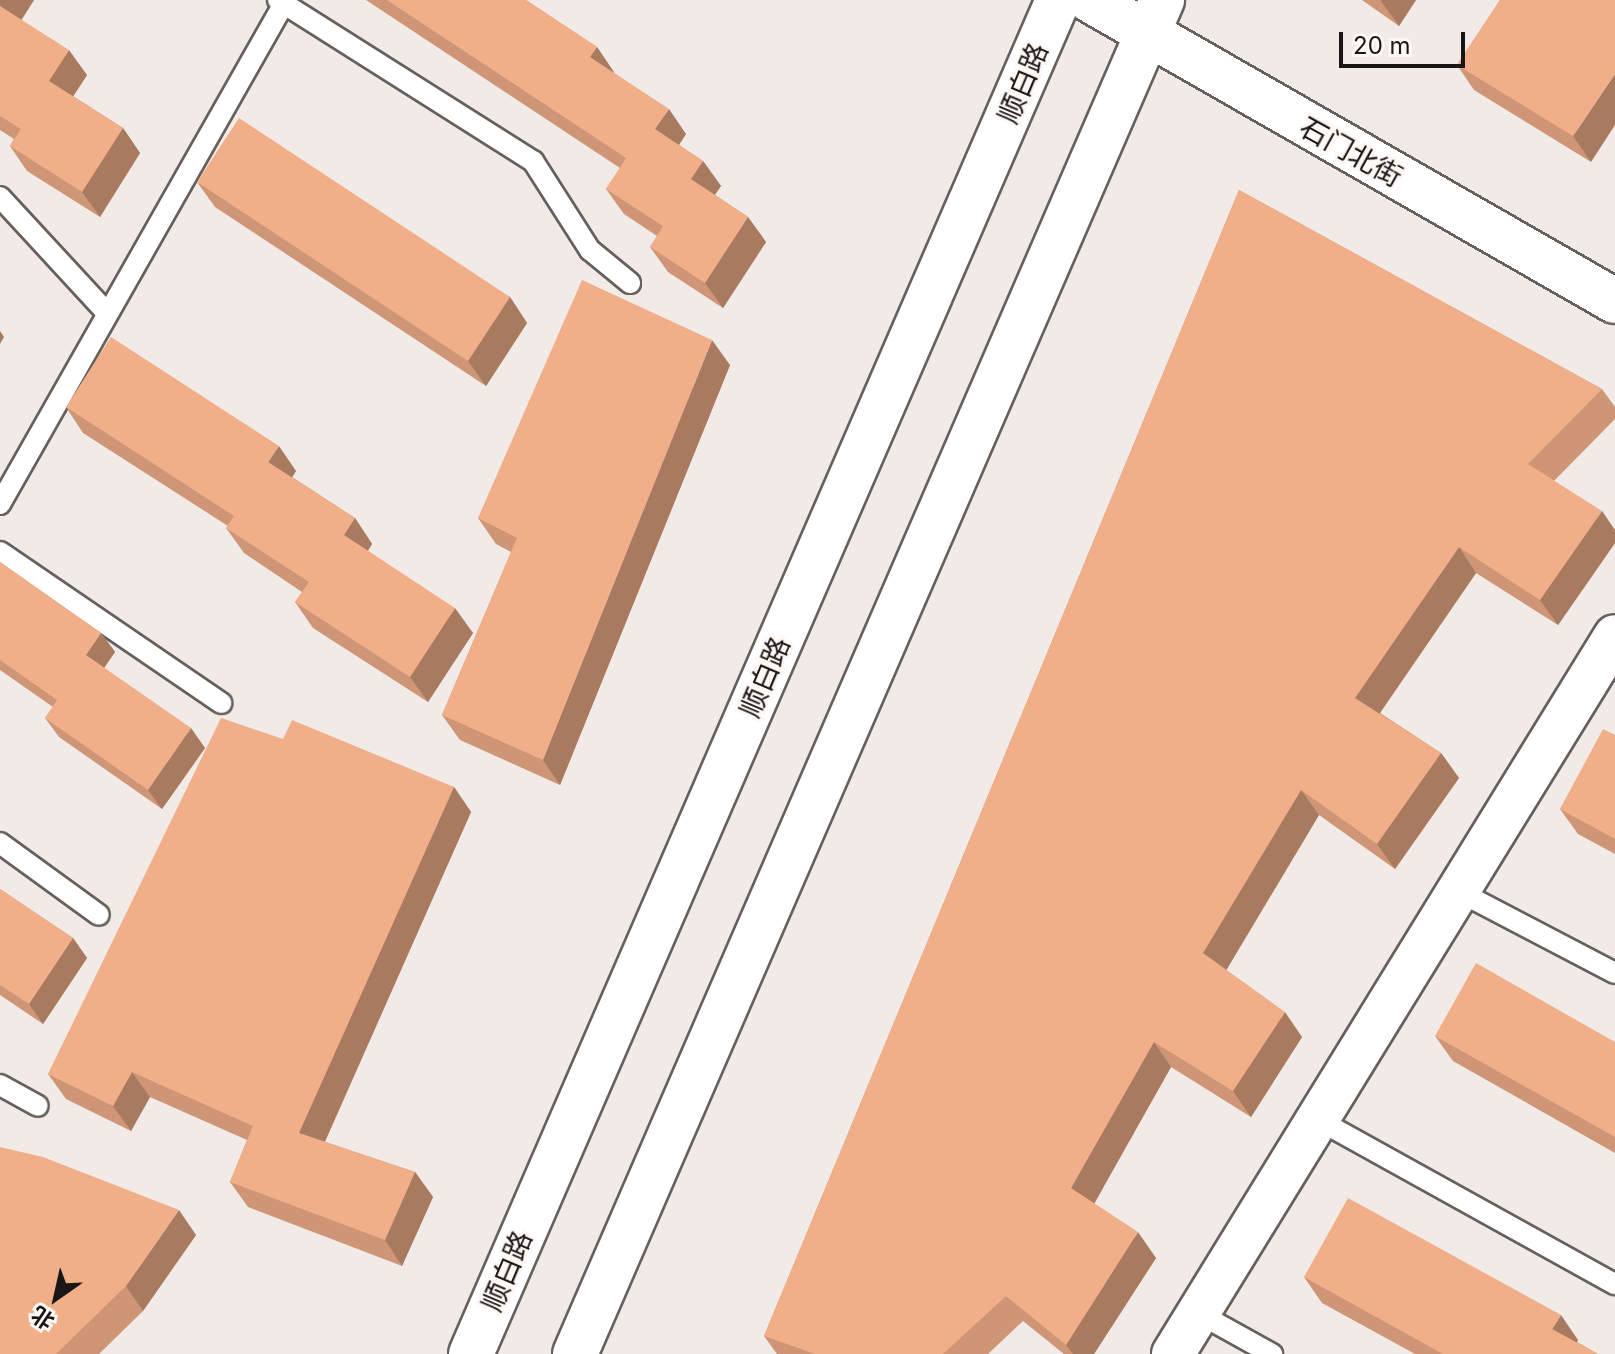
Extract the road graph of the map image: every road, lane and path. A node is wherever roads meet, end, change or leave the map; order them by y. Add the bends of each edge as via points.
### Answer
1 (1058, 0) edge
2 (1090, 0) edge
3 (283, 1) edge
4 (1154, 18) edge
5 (0, 197) edge
6 (630, 283) dead end
7 (1615, 301) edge
8 (106, 312) junction
9 (0, 504) edge
10 (0, 552) edge
11 (1615, 636) edge
12 (221, 703) dead end
13 (0, 843) edge
14 (1458, 891) junction
15 (99, 915) dead end
16 (1615, 973) edge
17 (0, 1085) edge
18 (38, 1106) dead end
19 (1317, 1119) junction
20 (1615, 1284) edge
21 (1198, 1313) junction
22 (471, 1354) edge
23 (575, 1354) edge
24 (1173, 1354) edge
25 (1272, 1354) edge

1 - 22 main road, 顺白路
2 - 4 main road, 石门北街
3 - 6 lane via 533,161 590,250
3 - 8 lane
4 - 7 main road, 石门北街
4 - 23 main road
5 - 8 lane
8 - 9 lane
10 - 12 lane
11 - 14 street
13 - 15 lane
14 - 16 lane
14 - 19 street
17 - 18 lane
19 - 20 lane
19 - 21 street
21 - 24 street
21 - 25 lane

